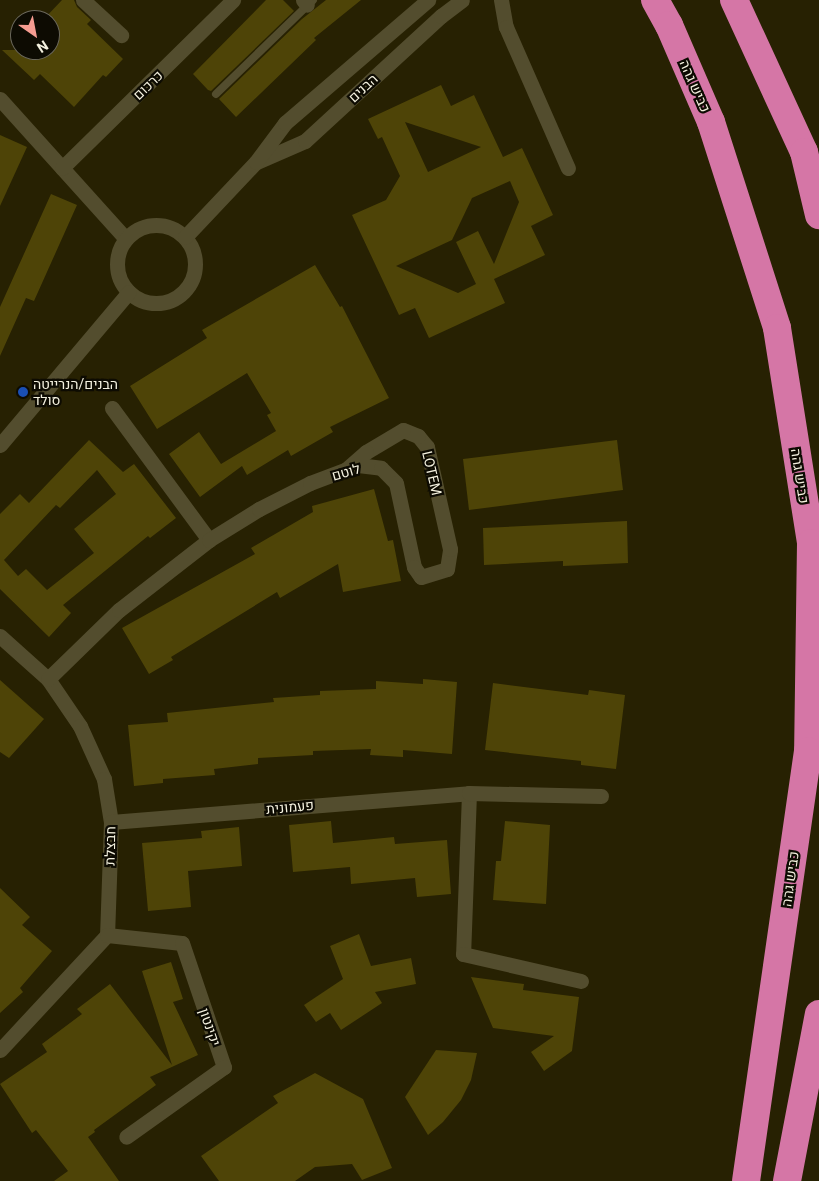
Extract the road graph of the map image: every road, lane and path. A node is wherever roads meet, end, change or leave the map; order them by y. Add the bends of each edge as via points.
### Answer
1 (84, 0) edge
2 (233, 0) edge
3 (428, 0) edge
4 (462, 0) edge
5 (501, 0) edge
6 (655, 0) edge
7 (734, 0) edge
8 (308, 2) edge
9 (122, 36) dead end
10 (216, 94) dead end
11 (0, 99) edge
12 (256, 162) junction
13 (62, 168) junction
14 (568, 168) dead end
15 (819, 216) edge
16 (185, 237) junction
17 (126, 239) junction
18 (129, 292) junction
19 (112, 408) dead end
20 (0, 445) edge
21 (345, 470) junction
22 (209, 540) junction
23 (447, 569) joint
24 (0, 636) edge
25 (48, 680) junction
26 (469, 793) junction
27 (601, 796) dead end
28 (111, 822) junction
29 (107, 935) junction
30 (581, 981) dead end
31 (819, 1014) edge
32 (0, 1050) edge
33 (126, 1137) dead end
34 (746, 1181) edge
35 (787, 1181) edge

1 - 9 street
2 - 13 street, כרכום
3 - 12 street, הבנים via 286,123
4 - 12 street, הבנים via 305,142
5 - 14 street via 506,27
6 - 34 highway, כביש גהה via 711,122 777,328 811,543 808,752
7 - 15 highway via 804,152
8 - 10 lane
11 - 13 street
12 - 16 street, הבנים
13 - 17 street
16 - 17 street via 174,229 155,225 136,230
16 - 18 street via 196,261 188,287 179,296 167,302 153,303 140,300
17 - 18 street via 118,255 118,272
18 - 20 street
19 - 22 street
21 - 22 street, לוטם via 310,483 259,509
21 - 23 street, לוטם via 358,465 382,468 396,483 414,567 421,577
21 - 23 street, LOTEM via 366,452 403,430 418,436 427,447 450,549
22 - 25 street, לוטם via 118,610
24 - 25 street, חבצלת
25 - 28 street, חבצלת via 80,726 104,778
26 - 27 street, פעמונית
26 - 28 street, פעמונית
26 - 30 street via 463,954
28 - 29 street, חבצלת
29 - 32 street
29 - 33 street, יקינטון via 182,944 224,1067
31 - 35 highway

